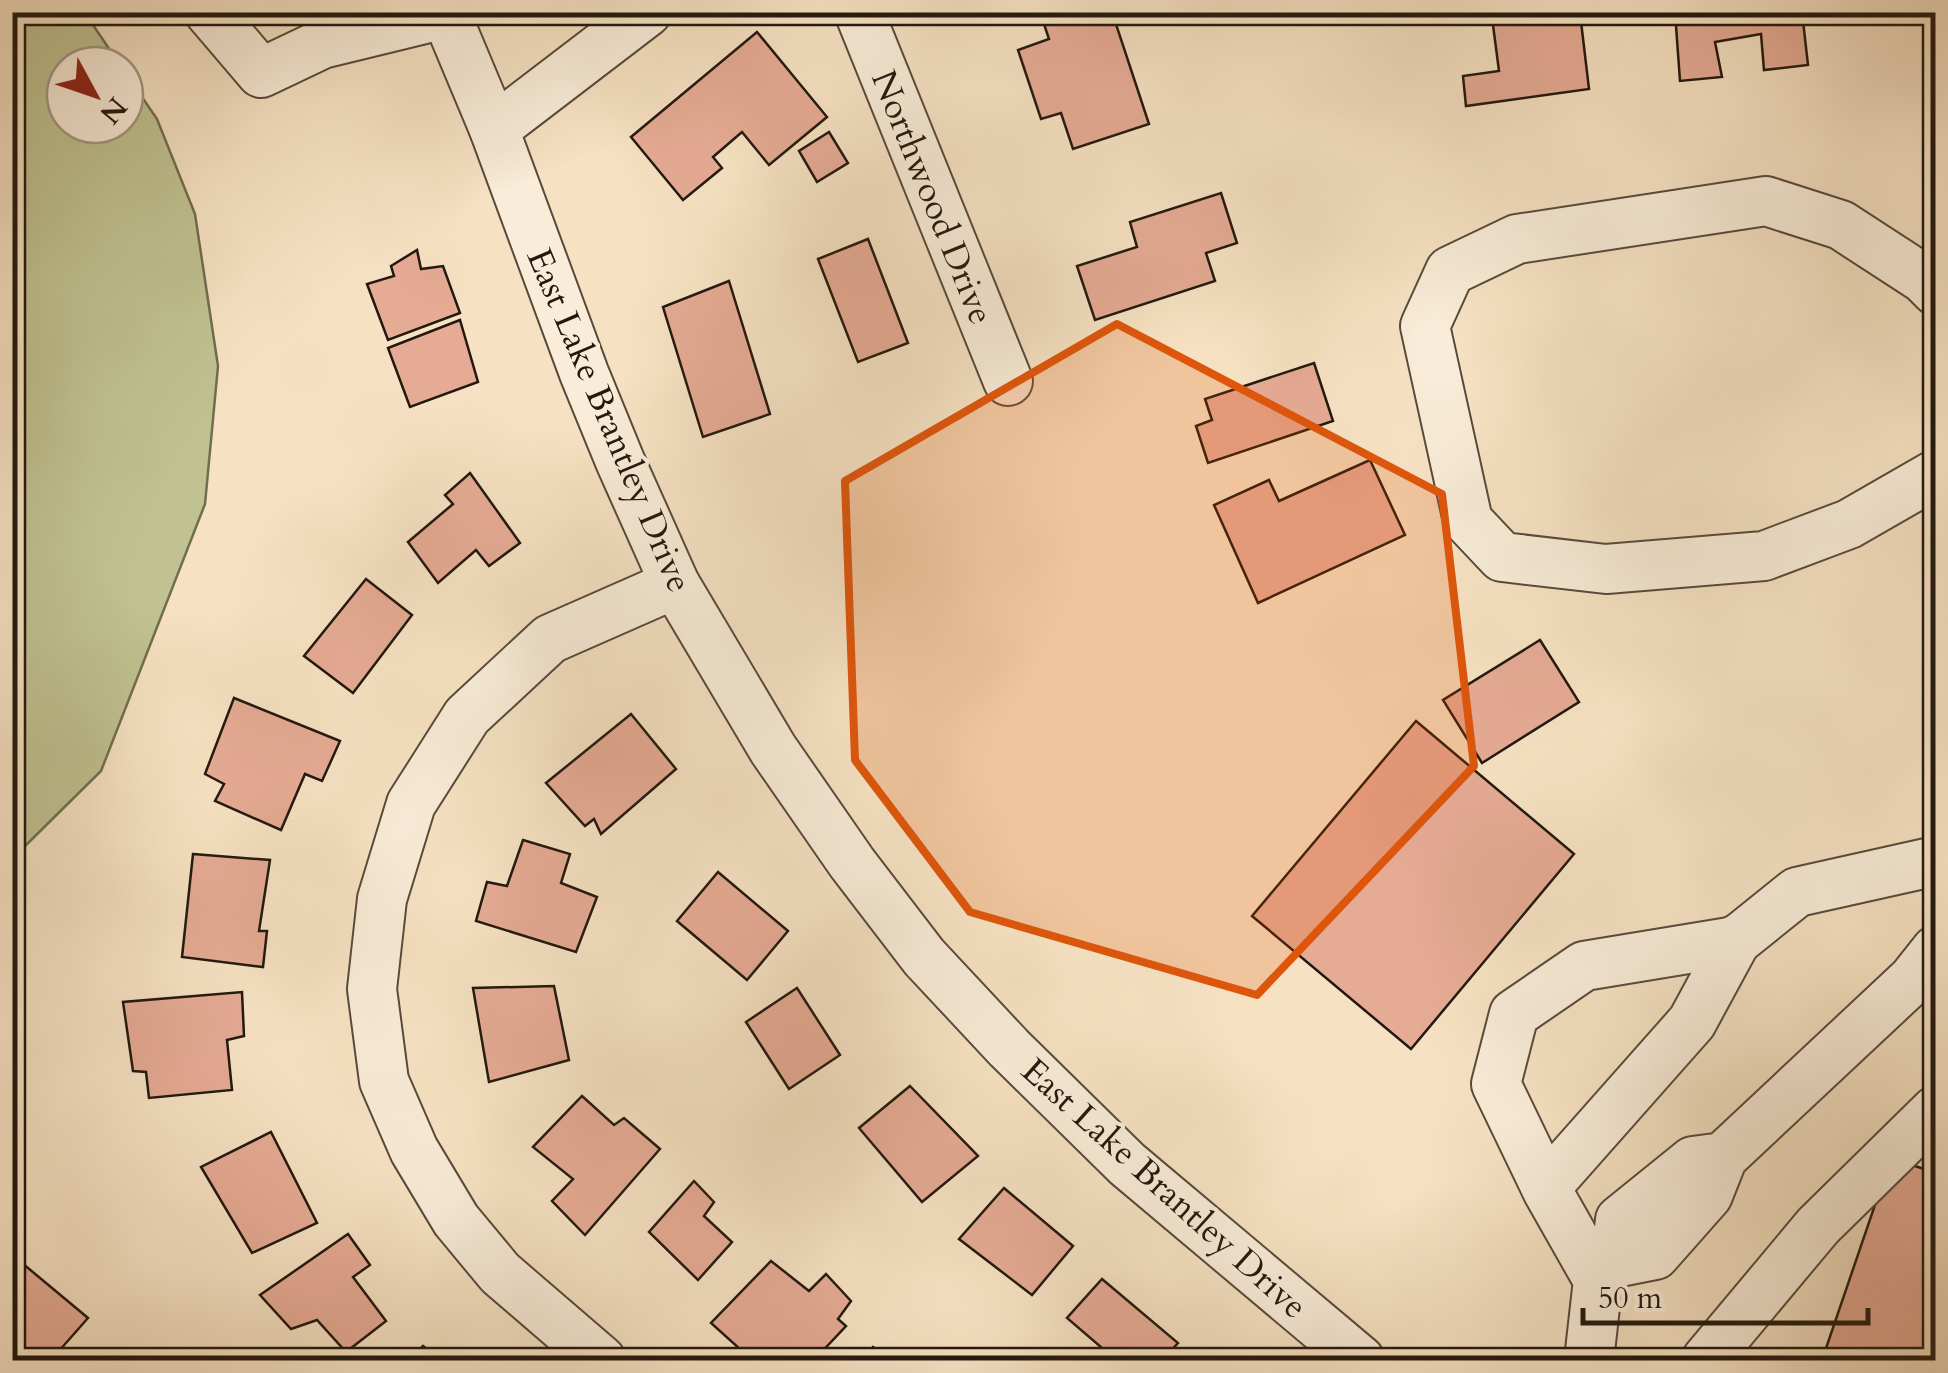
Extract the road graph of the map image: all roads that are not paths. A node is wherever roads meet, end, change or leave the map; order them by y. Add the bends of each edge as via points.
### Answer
1 (209, 12) edge
2 (647, 12) edge
3 (859, 12) edge
4 (445, 13) edge
5 (494, 128) junction
6 (1936, 291) edge
7 (1008, 381) dead end
8 (1936, 474) edge
9 (675, 584) junction
10 (1936, 861) edge
11 (1738, 940) junction
12 (1936, 950) edge
13 (1936, 1110) edge
14 (1546, 1187) junction
15 (1607, 1272) junction
16 (601, 1360) edge
17 (1360, 1360) edge
18 (1590, 1360) edge
19 (1706, 1360) edge

1 - 4 street via 261,73 322,44
2 - 5 street
3 - 7 street, Northwood Drive
4 - 5 street, East Lake Brantley Drive
5 - 9 street, East Lake Brantley Drive via 605,426
6 - 8 street via 1841,225 1766,200 1517,239 1450,271 1425,326 1468,522 1502,556 1606,568 1764,556 1849,524
9 - 16 street via 550,639 466,716 410,804 382,899 372,989 384,1080 414,1150 456,1220 500,1272
9 - 17 street, East Lake Brantley Drive via 773,749 924,956 1127,1164
10 - 11 street via 1796,892
11 - 14 street via 1692,1022
11 - 14 street via 1584,966 1514,1014 1496,1084
12 - 15 street via 1722,1157 1693,1161 1620,1220
13 - 19 street via 1818,1226
14 - 15 street
15 - 18 street

